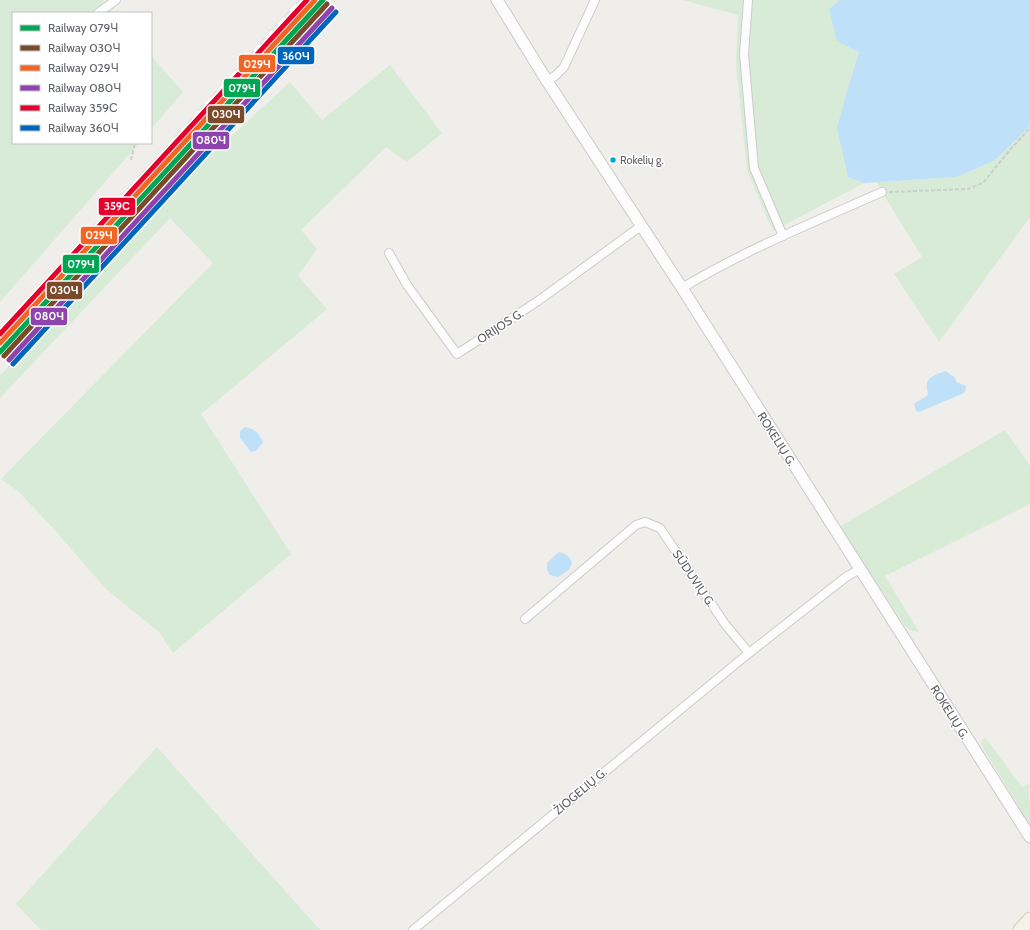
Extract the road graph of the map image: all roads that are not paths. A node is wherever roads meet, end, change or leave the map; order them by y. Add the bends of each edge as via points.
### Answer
1 (116, 0) edge
2 (496, 0) edge
3 (595, 0) edge
4 (748, 0) edge
5 (99, 12) edge
6 (547, 81) junction
7 (882, 192) road end
8 (641, 226) junction
9 (783, 236) junction
10 (389, 253) dead end
11 (682, 288) junction
12 (860, 568) junction
13 (525, 619) dead end
14 (748, 653) junction
15 (1030, 837) edge
16 (1030, 919) edge
17 (413, 930) edge
18 (1020, 930) edge

1 - 5 street
2 - 6 main road, ROKELIŲ G.
3 - 6 street via 564,67
4 - 9 street via 744,54 754,168
6 - 8 main road, ROKELIŲ G.
7 - 9 street
8 - 10 street, ORIJOS G. via 457,354 406,285
8 - 11 main road, ROKELIŲ G.
9 - 11 street
11 - 12 main road, ROKELIŲ G.
12 - 14 street
12 - 15 main road, ROKELIŲ G.
13 - 14 street, SŪDUVIŲ G. via 636,525 645,522 660,528 725,624
14 - 17 street, ŽIOGELIŲ G.
16 - 18 main road

